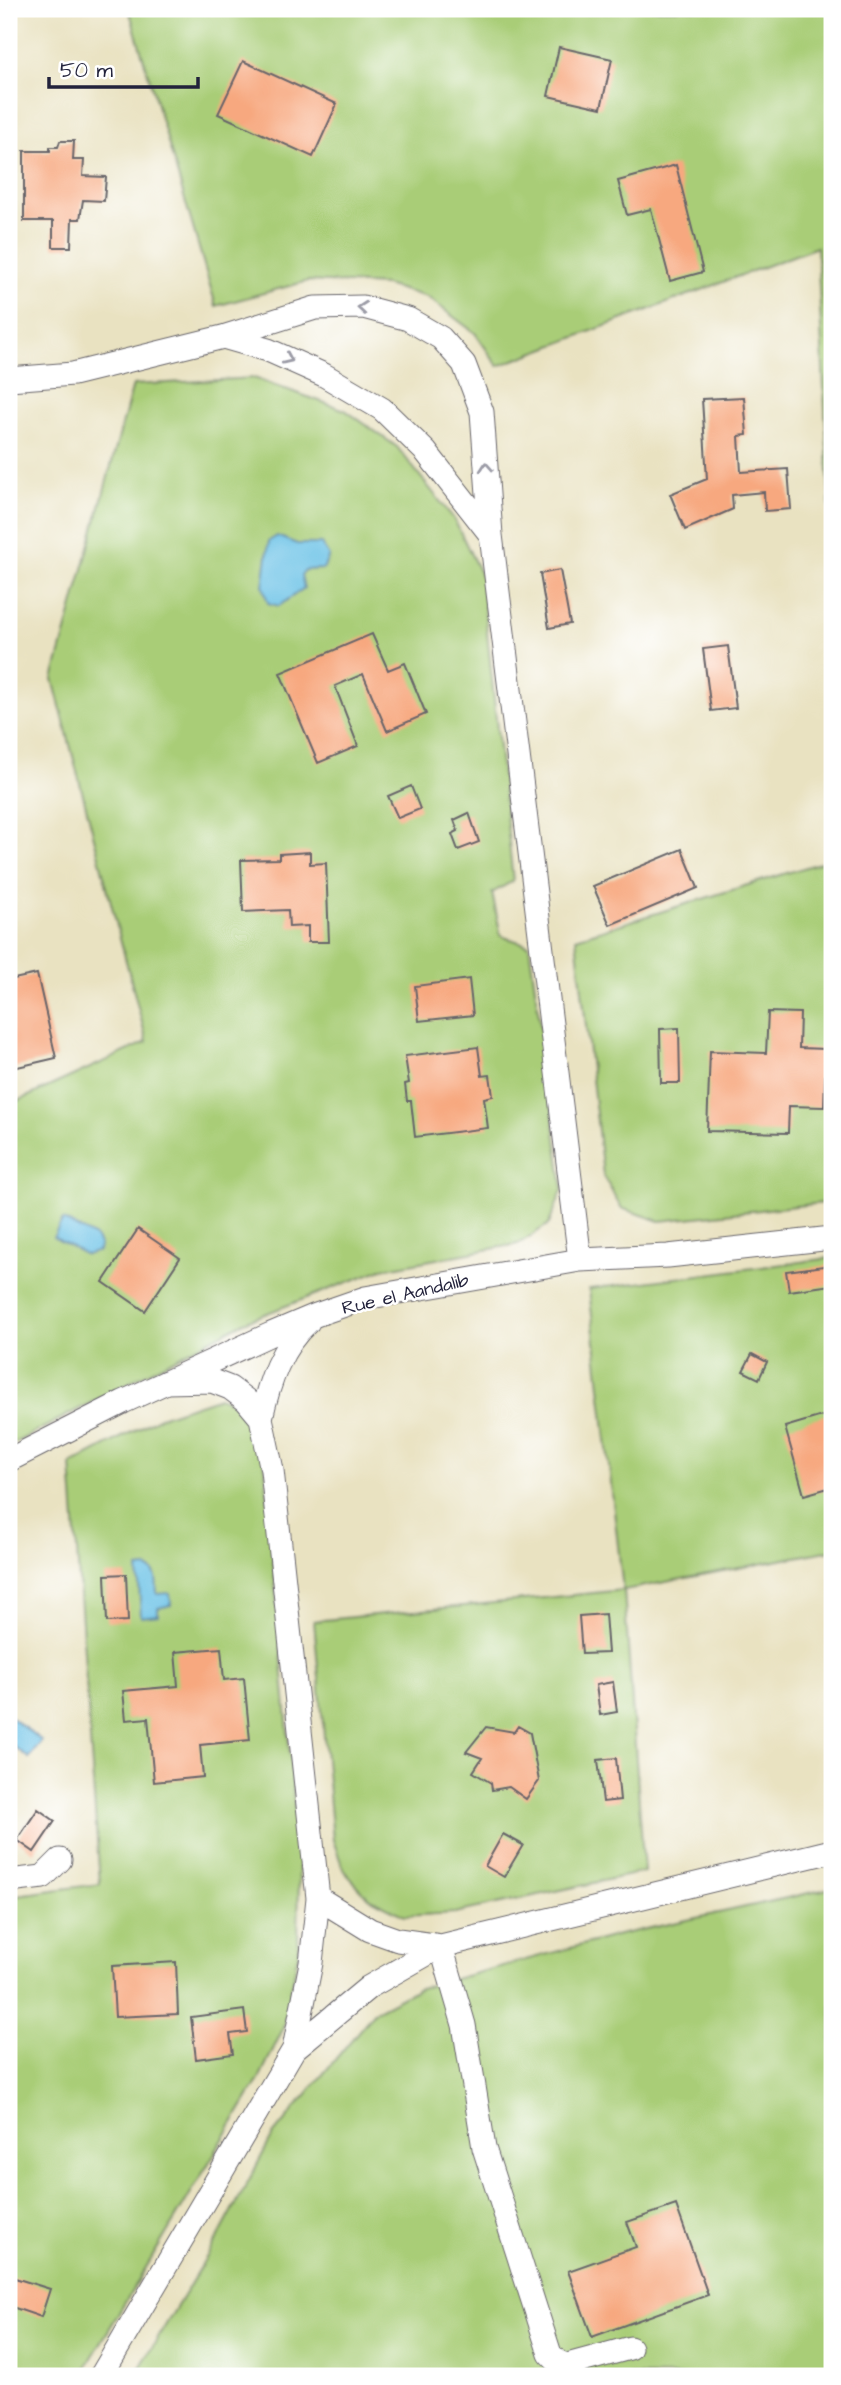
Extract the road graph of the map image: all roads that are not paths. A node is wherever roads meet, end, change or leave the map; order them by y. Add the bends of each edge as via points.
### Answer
1 (223, 337) junction
2 (9, 379) edge
3 (491, 535) junction
4 (832, 1238) edge
5 (580, 1260) junction
6 (316, 1315) junction
7 (166, 1382) junction
8 (261, 1418) junction
9 (9, 1461) edge
10 (832, 1851) edge
11 (60, 1860) dead end
12 (9, 1881) edge
13 (318, 1898) junction
14 (441, 1946) junction
15 (294, 2049) junction
16 (630, 2348) dead end
17 (101, 2376) edge

1 - 2 street via 73,374
1 -> 3 street via 268,350 324,375 382,409 426,452
3 -> 1 street via 482,412 464,364 441,338 408,319 363,307 316,308
3 - 5 street
4 - 5 street, Rue el Aandalib via 668,1256
5 - 6 street, Rue el Aandalib via 377,1295
6 - 7 street, Rue el Aandalib
6 - 8 street via 282,1355
7 - 8 street via 212,1381 246,1400
7 - 9 street, Rue el Aandalib
8 - 13 street via 272,1470
10 - 14 street
11 - 12 street via 43,1877
13 - 14 street via 370,1930 398,1940
13 - 15 street
14 - 15 street via 369,1987
14 - 16 street via 464,2025 484,2148 550,2354 567,2365
15 - 17 street

